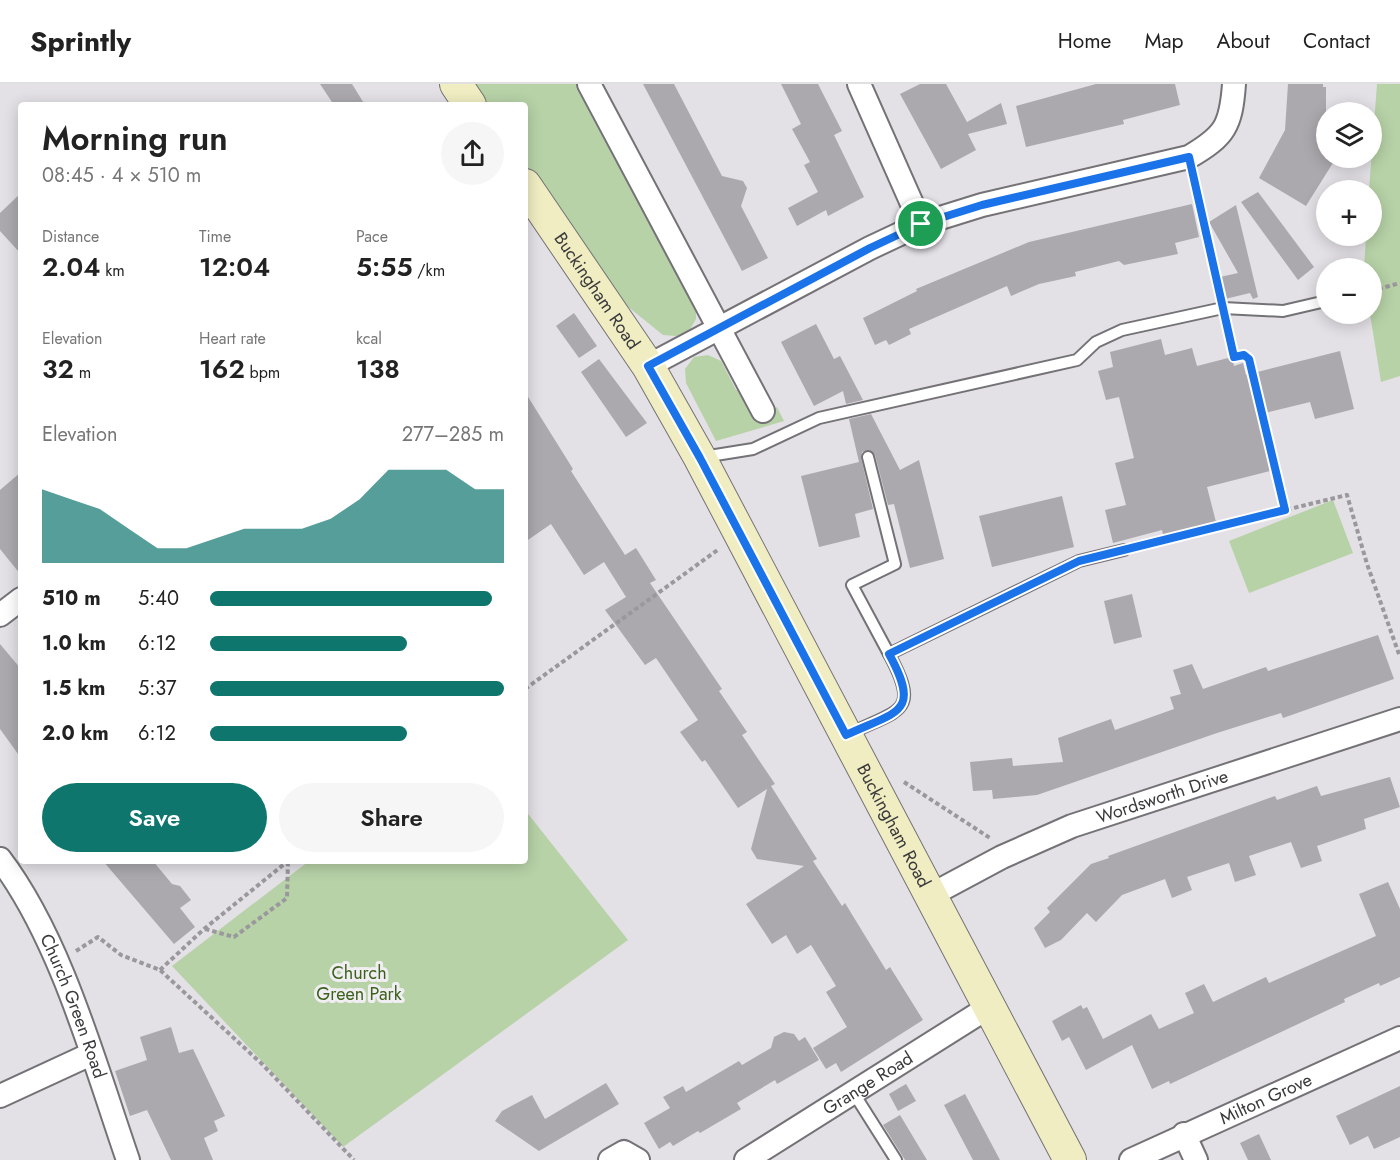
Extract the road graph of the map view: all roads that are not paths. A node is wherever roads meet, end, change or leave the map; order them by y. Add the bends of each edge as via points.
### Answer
1 (456, 84) edge
2 (589, 84) edge
3 (859, 84) edge
4 (1234, 84) edge
5 (468, 102) edge
6 (528, 189) edge
7 (921, 224) junction
8 (1316, 303) edge
9 (719, 327) junction
10 (648, 366) junction
11 (763, 411) dead end
12 (700, 458) junction
13 (868, 458) dead end
14 (1124, 549) road end
15 (18, 601) edge
16 (0, 615) edge
17 (889, 654) junction
18 (1398, 726) edge
19 (846, 735) junction
20 (0, 859) edge
21 (932, 895) junction
22 (989, 1007) junction
23 (1400, 1038) edge
24 (91, 1054) junction
25 (853, 1092) junction
26 (0, 1096) edge
27 (1184, 1134) junction
28 (128, 1160) edge
29 (610, 1160) edge
30 (638, 1160) edge
31 (746, 1160) edge
32 (896, 1160) edge
33 (1070, 1160) edge
34 (1131, 1160) edge
35 (1196, 1160) edge

1 - 5 main road
2 - 9 street
3 - 7 street
4 - 7 street via 1232,110 1217,141 1189,157 982,205
6 - 10 main road, Buckingham Road
7 - 9 street
8 - 12 lane via 1283,311 1223,308 1122,330 1096,342 1077,360 819,418 753,448
9 - 10 street
9 - 11 street
10 - 12 main road, Buckingham Road
12 - 19 main road, Buckingham Road
13 - 17 lane via 895,564 852,585
14 - 17 lane via 1079,561
15 - 16 street
17 - 19 lane via 903,680 906,696 900,709
18 - 21 street, Wordsworth Drive via 1072,826 1002,857
19 - 21 main road, Buckingham Road
20 - 24 street, Church Green Road via 58,962
21 - 22 main road, Buckingham Road
22 - 25 street, Grange Road
22 - 33 main road, Buckingham Road
23 - 27 street, Milton Grove
24 - 26 street
24 - 28 street, Church Green Road
25 - 31 street, Grange Road
25 - 32 lane
27 - 34 street, Milton Grove
27 - 35 street
29 - 30 street via 624,1152

